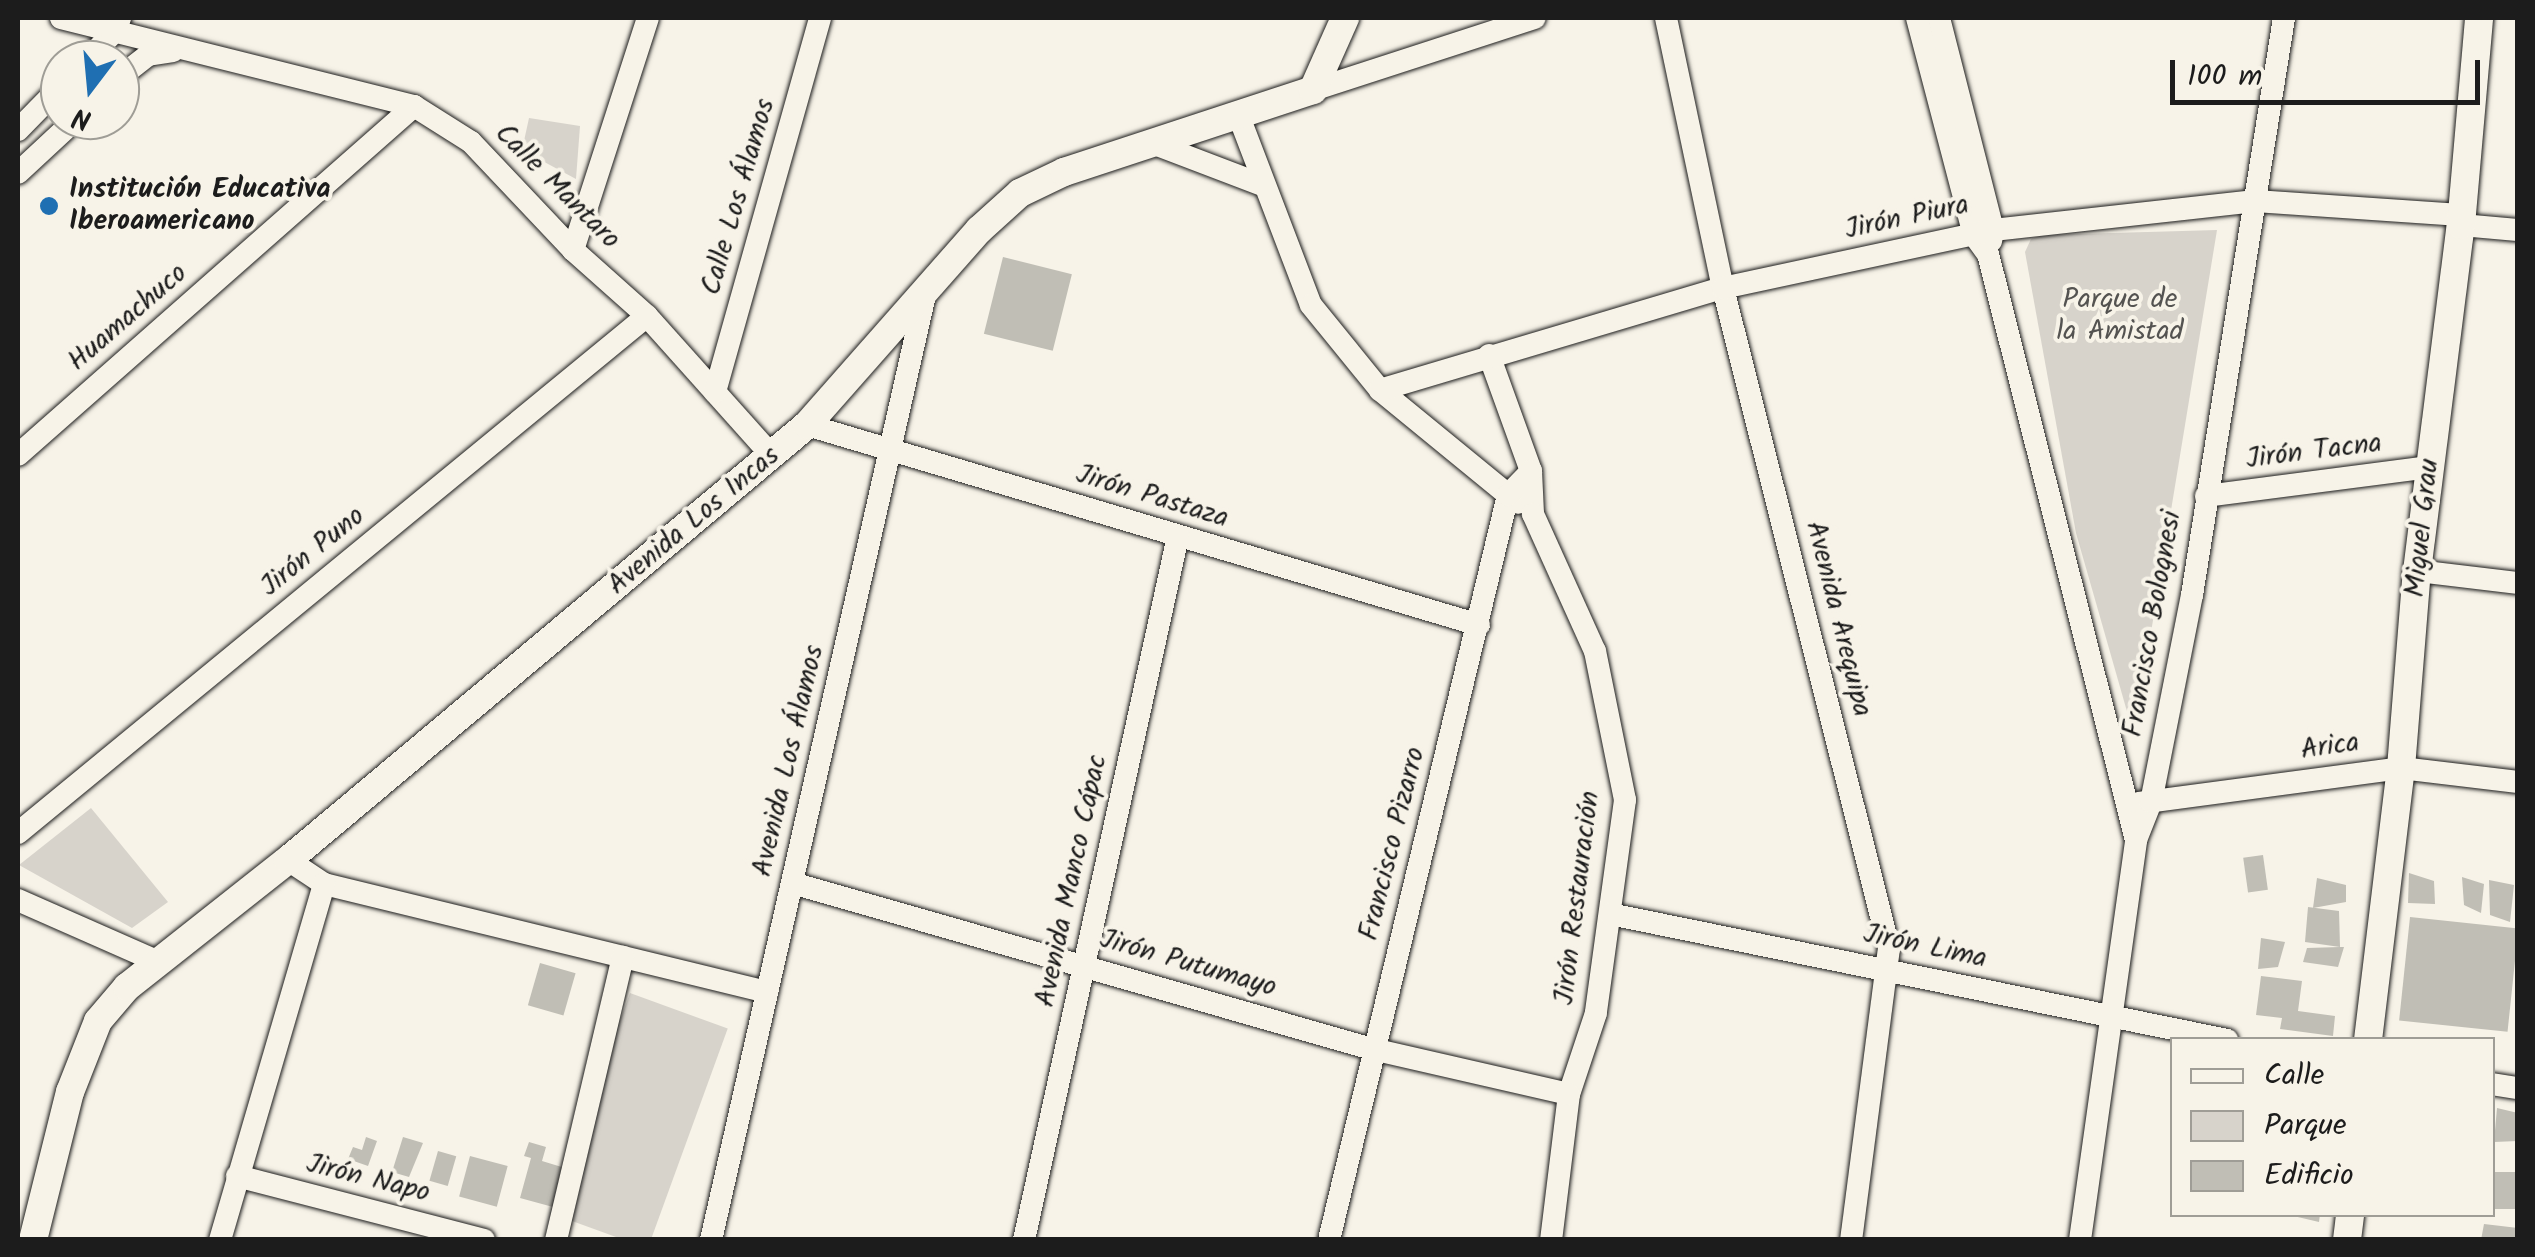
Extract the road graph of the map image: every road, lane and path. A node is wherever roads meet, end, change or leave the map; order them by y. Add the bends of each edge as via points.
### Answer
1 (61, 18) edge
2 (648, 18) edge
3 (820, 18) edge
4 (1344, 18) edge
5 (1535, 18) edge
6 (1666, 18) edge
7 (1917, 18) edge
8 (1940, 18) edge
9 (2284, 18) edge
10 (2479, 18) edge
11 (116, 26) edge
12 (140, 60) edge
13 (231, 60) junction
14 (1312, 90) junction
15 (414, 106) junction
16 (40, 107) edge
17 (1238, 114) junction
18 (18, 130) edge
19 (53, 140) edge
20 (1152, 142) junction
21 (18, 174) edge
22 (1262, 185) junction
23 (2255, 201) junction
24 (2461, 220) junction
25 (2518, 230) edge
26 (1985, 240) junction
27 (573, 250) junction
28 (1724, 288) junction
29 (925, 295) junction
30 (647, 316) junction
31 (1490, 355) junction
32 (1380, 390) junction
33 (715, 392) junction
34 (808, 425) junction
35 (891, 450) junction
36 (18, 455) edge
37 (772, 456) junction
38 (2430, 467) junction
39 (1531, 471) junction
40 (1508, 495) junction
41 (2206, 496) junction
42 (1532, 514) junction
43 (1178, 536) junction
44 (2417, 571) junction
45 (2518, 583) edge
46 (1478, 626) junction
47 (2401, 768) junction
48 (2518, 782) edge
49 (2151, 802) junction
50 (2126, 804) junction
51 (18, 833) edge
52 (2136, 840) junction
53 (288, 860) junction
54 (792, 882) junction
55 (324, 884) junction
56 (18, 900) edge
57 (1610, 914) junction
58 (623, 957) junction
59 (156, 962) junction
60 (1084, 964) junction
61 (1889, 969) junction
62 (767, 992) junction
63 (2111, 1018) junction
64 (2212, 1037) edge
65 (2368, 1037) edge
66 (1372, 1048) junction
67 (1569, 1094) junction
68 (237, 1176) junction
69 (33, 1240) edge
70 (220, 1240) edge
71 (484, 1240) edge
72 (556, 1240) edge
73 (711, 1240) edge
74 (1024, 1240) edge
75 (1329, 1240) edge
76 (1551, 1240) edge
77 (1851, 1240) edge
78 (2080, 1240) edge

1 - 11 street, Calle Mantaro
2 - 27 street
3 - 33 street, Calle Los Álamos
4 - 14 street
5 - 14 street, Avenida Los Incas
6 - 28 street, Avenida Arequipa
7 - 26 street
8 - 26 street
9 - 23 street, Francisco Bolognesi
10 - 24 street, Miguel Grau
11 - 13 street, Calle Mantaro
12 - 13 street via 164,50
13 - 15 street, Calle Mantaro
14 - 17 street, Avenida Los Incas
15 - 27 street, Calle Mantaro via 471,142
15 - 36 street, Huamachuco
16 - 18 street
17 - 20 street, Avenida Los Incas
17 - 22 street, Jirón Restauración
19 - 21 street
20 - 22 street
20 - 29 street, Avenida Los Incas via 1020,194 979,230
22 - 32 street, Jirón Restauración via 1311,306
23 - 24 street, Jirón Piura
23 - 26 street, Jirón Piura
23 - 41 street, Francisco Bolognesi
24 - 25 street, Jirón Piura
24 - 38 street, Miguel Grau
26 - 28 street, Jirón Piura
26 - 50 street
27 - 30 street, Calle Mantaro
28 - 31 street, Jirón Piura
28 - 61 street, Avenida Arequipa via 1890,948
29 - 34 street, Avenida Los Incas
29 - 35 street, Avenida Los Álamos
30 - 33 street, Calle Mantaro
30 - 51 street, Jirón Puno
31 - 32 street, Jirón Piura
31 - 39 street, Jirón Restauración
32 - 40 street, Jirón Restauración
33 - 37 street, Calle Mantaro
34 - 35 street, Jirón Pastaza
34 - 37 street, Avenida Los Incas
35 - 43 street, Jirón Pastaza
35 - 54 street, Avenida Los Álamos
37 - 53 street, Avenida Los Incas
38 - 41 street, Jirón Tacna
38 - 44 street, Miguel Grau
39 - 40 street
39 - 42 street, Jirón Restauración
40 - 42 street, Jirón Restauración
40 - 46 street, Francisco Pizarro
41 - 49 street, Francisco Bolognesi
42 - 57 street, Jirón Restauración via 1595,651 1625,800
43 - 46 street, Jirón Pastaza
43 - 60 street, Avenida Manco Cápac
44 - 45 street
44 - 47 street, Miguel Grau
46 - 66 street, Francisco Pizarro
47 - 48 street, Arica
47 - 49 street, Arica
47 - 65 street, Miguel Grau
49 - 50 street, Arica
49 - 52 street, Francisco Bolognesi
50 - 52 street
52 - 63 street, Francisco Bolognesi
53 - 55 street
53 - 59 street, Avenida Los Incas
54 - 60 street, Jirón Putumayo
54 - 62 street, Avenida Los Álamos
55 - 58 street
55 - 68 street
56 - 59 street
57 - 61 street, Jirón Lima
57 - 67 street, Jirón Restauración via 1596,1013
58 - 62 street
58 - 72 street
59 - 69 street, Avenida Los Incas via 98,1020 70,1092
60 - 66 street, Jirón Putumayo
60 - 74 street, Avenida Manco Cápac
61 - 63 street, Jirón Lima
61 - 77 street, Avenida Arequipa
62 - 73 street, Avenida Los Álamos
63 - 64 street, Jirón Lima
63 - 78 street, Francisco Bolognesi
66 - 67 street, Jirón Putumayo
66 - 75 street, Francisco Pizarro
67 - 76 street, Jirón Restauración
68 - 70 street
68 - 71 street, Jirón Napo

